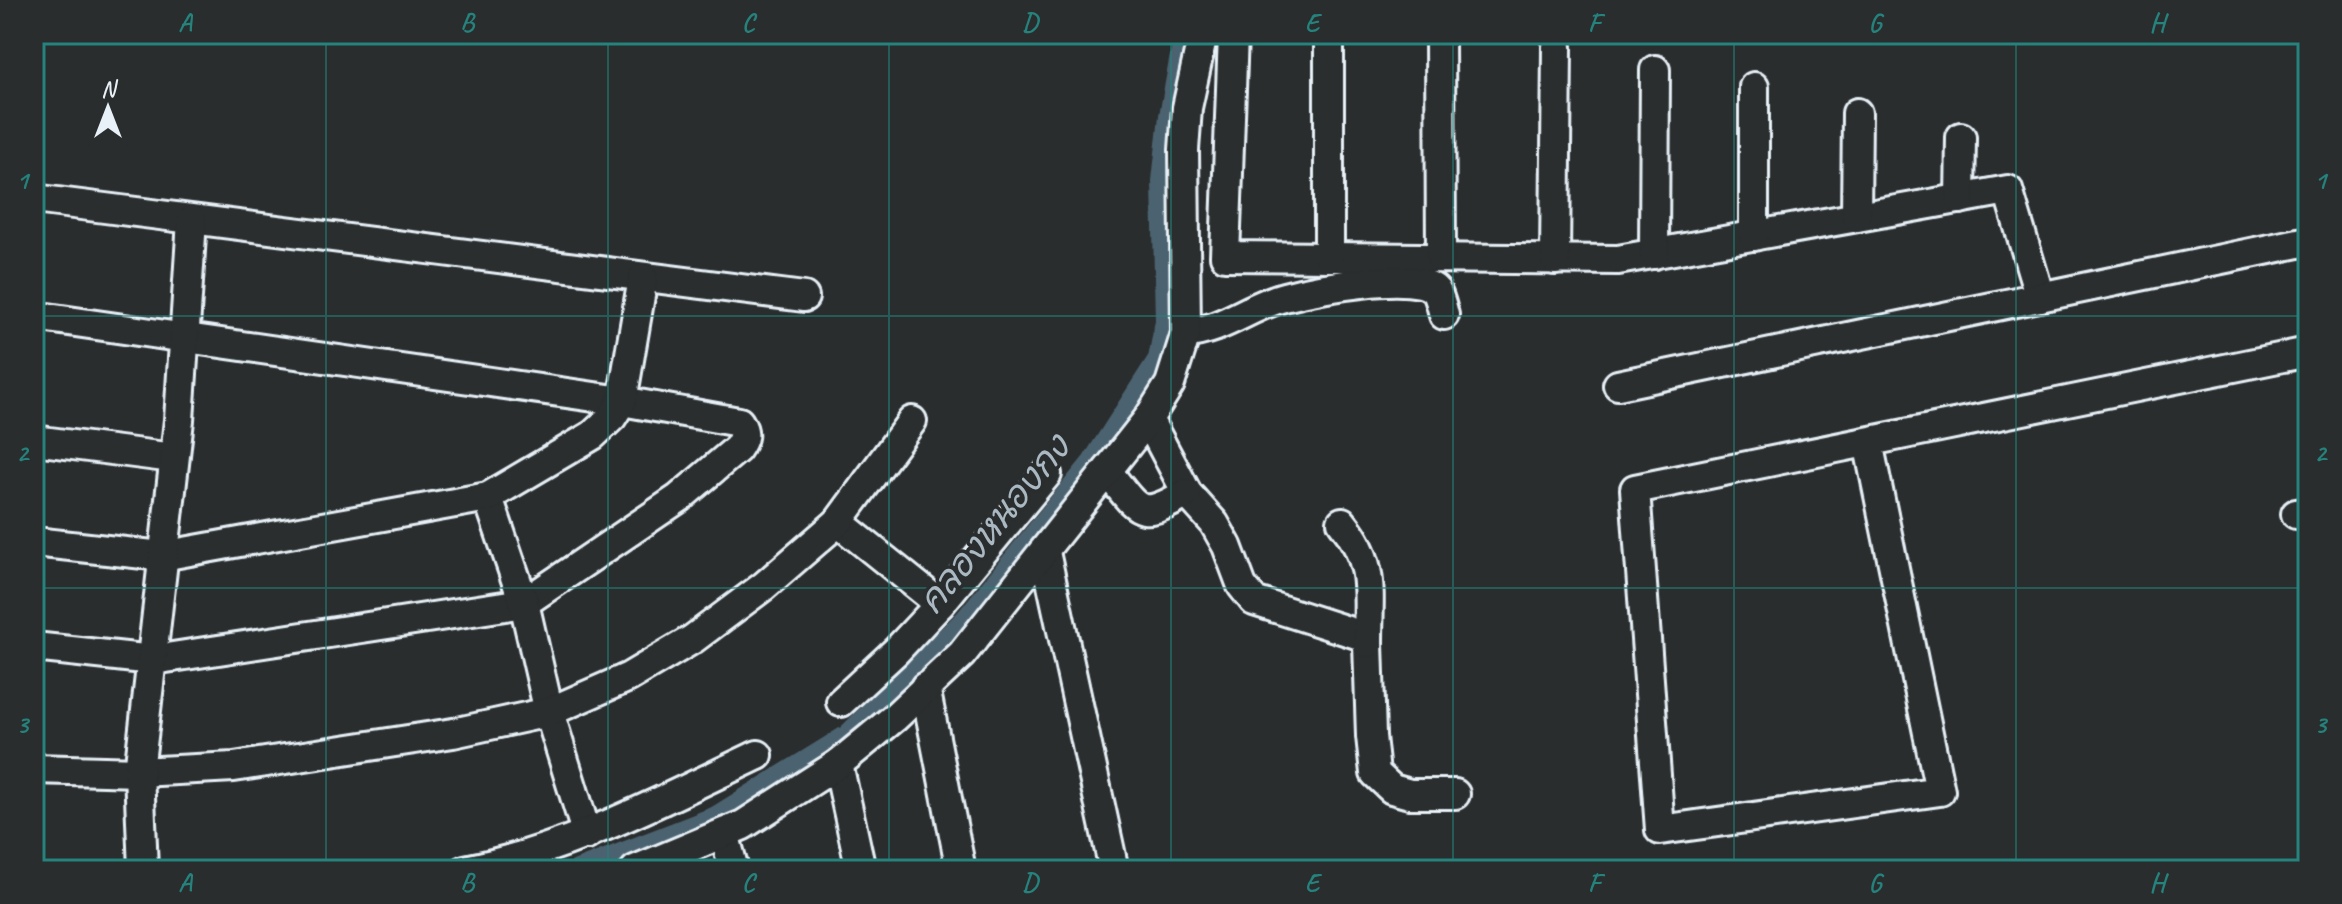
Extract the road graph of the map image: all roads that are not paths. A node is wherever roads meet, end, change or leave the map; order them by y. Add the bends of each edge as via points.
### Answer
1 (1203, 34) edge
2 (1233, 34) edge
3 (1329, 34) edge
4 (1440, 34) edge
5 (1557, 47) dead end
6 (1655, 70) dead end
7 (1754, 87) dead end
8 (1857, 113) dead end
9 (1961, 137) dead end
10 (34, 199) edge
11 (1960, 199) junction
12 (1856, 217) junction
13 (192, 220) junction
14 (1754, 236) junction
15 (2308, 241) edge
16 (1654, 254) junction
17 (1329, 257) junction
18 (1441, 258) junction
19 (1555, 260) junction
20 (643, 278) junction
21 (804, 297) dead end
22 (2040, 297) junction
23 (1444, 315) dead end
24 (34, 316) edge
25 (1186, 333) junction
26 (183, 337) junction
27 (2308, 352) edge
28 (1618, 385) dead end
29 (622, 401) junction
30 (1148, 419) junction
31 (912, 421) dead end
32 (34, 440) edge
33 (1868, 442) junction
34 (173, 458) junction
35 (1107, 471) junction
36 (1047, 474) dead end
37 (1187, 493) junction
38 (488, 497) junction
39 (838, 522) junction
40 (1342, 522) dead end
41 (34, 542) edge
42 (1045, 552) junction
43 (162, 556) junction
44 (524, 603) junction
45 (940, 604) junction
46 (1368, 643) junction
47 (34, 647) edge
48 (153, 660) junction
49 (925, 687) junction
50 (841, 702) dead end
51 (549, 712) junction
52 (758, 755) dead end
53 (838, 764) junction
54 (34, 769) edge
55 (139, 772) junction
56 (1455, 794) dead end
57 (724, 833) junction
58 (587, 835) junction
59 (143, 870) edge
60 (465, 870) edge
61 (635, 870) edge
62 (734, 870) edge
63 (861, 870) edge
64 (961, 870) edge
65 (1114, 870) edge

1 - 25 street via 1184,150
2 - 17 street via 1225,256
3 - 17 street
4 - 18 street
5 - 19 street
6 - 16 street
7 - 14 street
8 - 12 street
9 - 11 street
10 - 13 street
11 - 12 street
11 - 22 street via 2008,190
12 - 14 street
13 - 20 street
13 - 26 street
14 - 16 street
15 - 22 street
16 - 19 street
17 - 18 street
18 - 19 street
20 - 21 street
20 - 29 street
22 - 28 street
23 - 25 street via 1436,291 1424,283 1402,281 1284,297 1210,329
24 - 26 street
25 - 30 street via 1170,384
26 - 29 street
26 - 34 street
27 - 33 street
29 - 38 street via 593,435
29 - 44 street via 739,422 743,439 679,498
30 - 35 street
30 - 37 street
31 - 39 street
32 - 34 street
33 - 33 street via 1635,489 1660,830 1940,791
34 - 43 street
35 - 37 street via 1136,507 1147,511
35 - 42 street
36 - 45 street
37 - 46 street via 1214,523 1254,601 1360,635
38 - 43 street
38 - 44 street
39 - 45 street
39 - 51 street via 693,639 629,677
40 - 46 street via 1365,557
41 - 43 street
42 - 49 street via 962,654
42 - 65 street
43 - 48 street
44 - 48 street
44 - 51 street
45 - 50 street
46 - 56 street via 1375,773 1392,789 1410,794
47 - 48 street
48 - 55 street
49 - 53 street
49 - 64 street
51 - 55 street via 453,733 234,767
51 - 58 street
52 - 58 street
53 - 57 street
53 - 63 street
54 - 55 street
55 - 59 street
57 - 61 street
57 - 62 street
58 - 60 street

